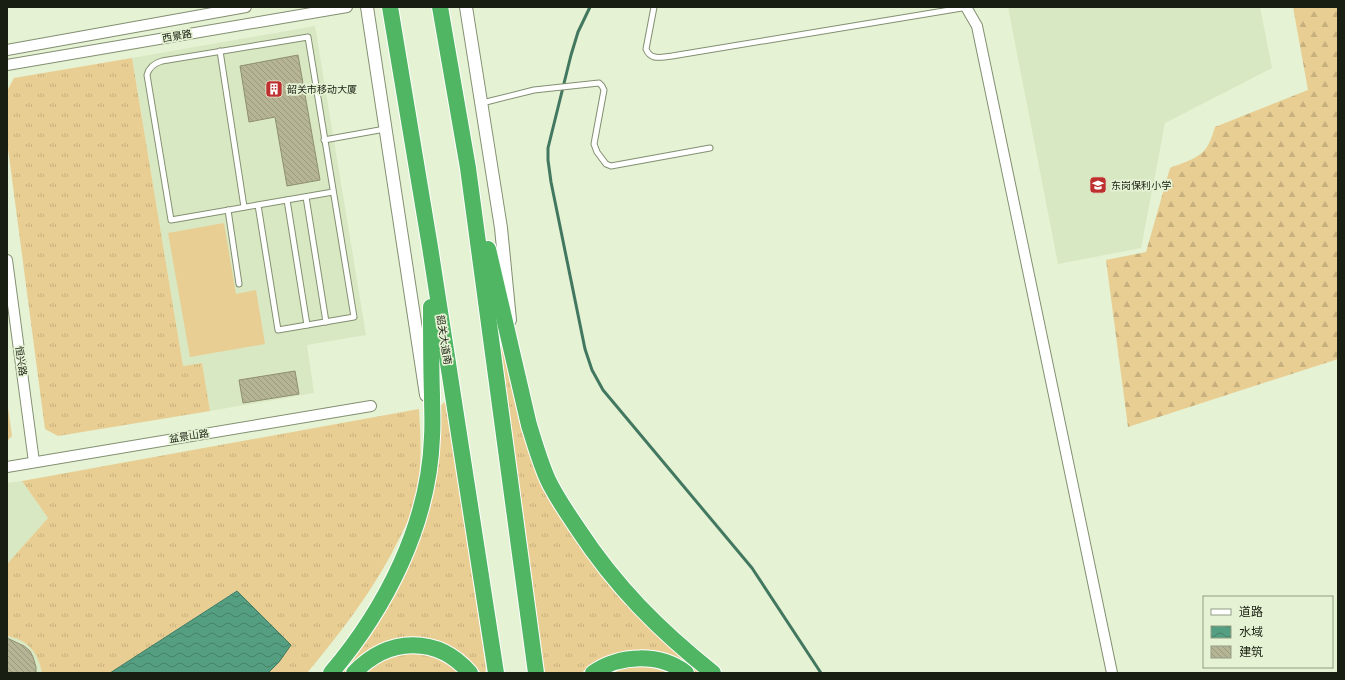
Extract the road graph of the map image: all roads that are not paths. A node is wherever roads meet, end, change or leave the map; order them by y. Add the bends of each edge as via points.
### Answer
1 (246, 7) edge
2 (347, 7) edge
3 (366, 7) edge
4 (390, 7) edge
5 (440, 7) edge
6 (466, 7) edge
7 (654, 7) edge
8 (967, 7) edge
9 (7, 50) edge
10 (220, 51) junction
11 (7, 64) edge
12 (482, 103) junction
13 (385, 129) junction
14 (324, 140) junction
15 (710, 148) dead end
16 (468, 168) junction
17 (333, 192) junction
18 (306, 197) junction
19 (287, 200) junction
20 (258, 205) junction
21 (244, 207) junction
22 (228, 210) junction
23 (430, 247) junction
24 (7, 260) edge
25 (239, 284) dead end
26 (326, 322) junction
27 (307, 325) junction
28 (513, 351) junction
29 (371, 406) dead end
30 (432, 437) junction
31 (34, 462) junction
32 (7, 467) edge
33 (331, 673) edge
34 (354, 673) edge
35 (470, 673) edge
36 (496, 673) edge
37 (536, 673) edge
38 (593, 673) edge
39 (686, 673) edge
40 (713, 673) edge
41 (1112, 673) edge

1 - 9 street, 西景路
2 - 11 street, 西景路
3 - 13 street
4 - 23 highway, 韶关大道南
5 - 16 highway
6 - 12 street
7 - 8 lane via 646,48 654,58
8 - 41 street via 978,26
10 - 14 lane via 308,36
10 - 21 lane
10 - 22 lane via 158,62 150,68 147,75 171,220
12 - 15 lane via 534,90 599,83 603,88 594,144 608,166
12 - 28 street via 502,228
13 - 14 lane
13 - 30 street
14 - 17 lane
16 - 28 highway
16 - 37 highway
17 - 18 lane
17 - 26 lane via 354,318
18 - 19 lane
18 - 26 lane
19 - 20 lane
19 - 27 lane
20 - 21 lane
20 - 27 lane via 278,330
21 - 22 lane
22 - 25 lane
23 - 30 highway
23 - 36 highway, 韶关大道南
24 - 31 street, 恒兴路
26 - 27 lane
28 - 40 highway via 535,444 548,480 570,517 601,563 632,600 656,625
29 - 31 street, 盆景山路
30 - 33 highway via 427,483 415,528 403,558 383,597
31 - 32 street, 盆景山路
34 - 35 highway via 382,652 413,645 442,651
38 - 39 highway via 625,659 639,658 668,664

